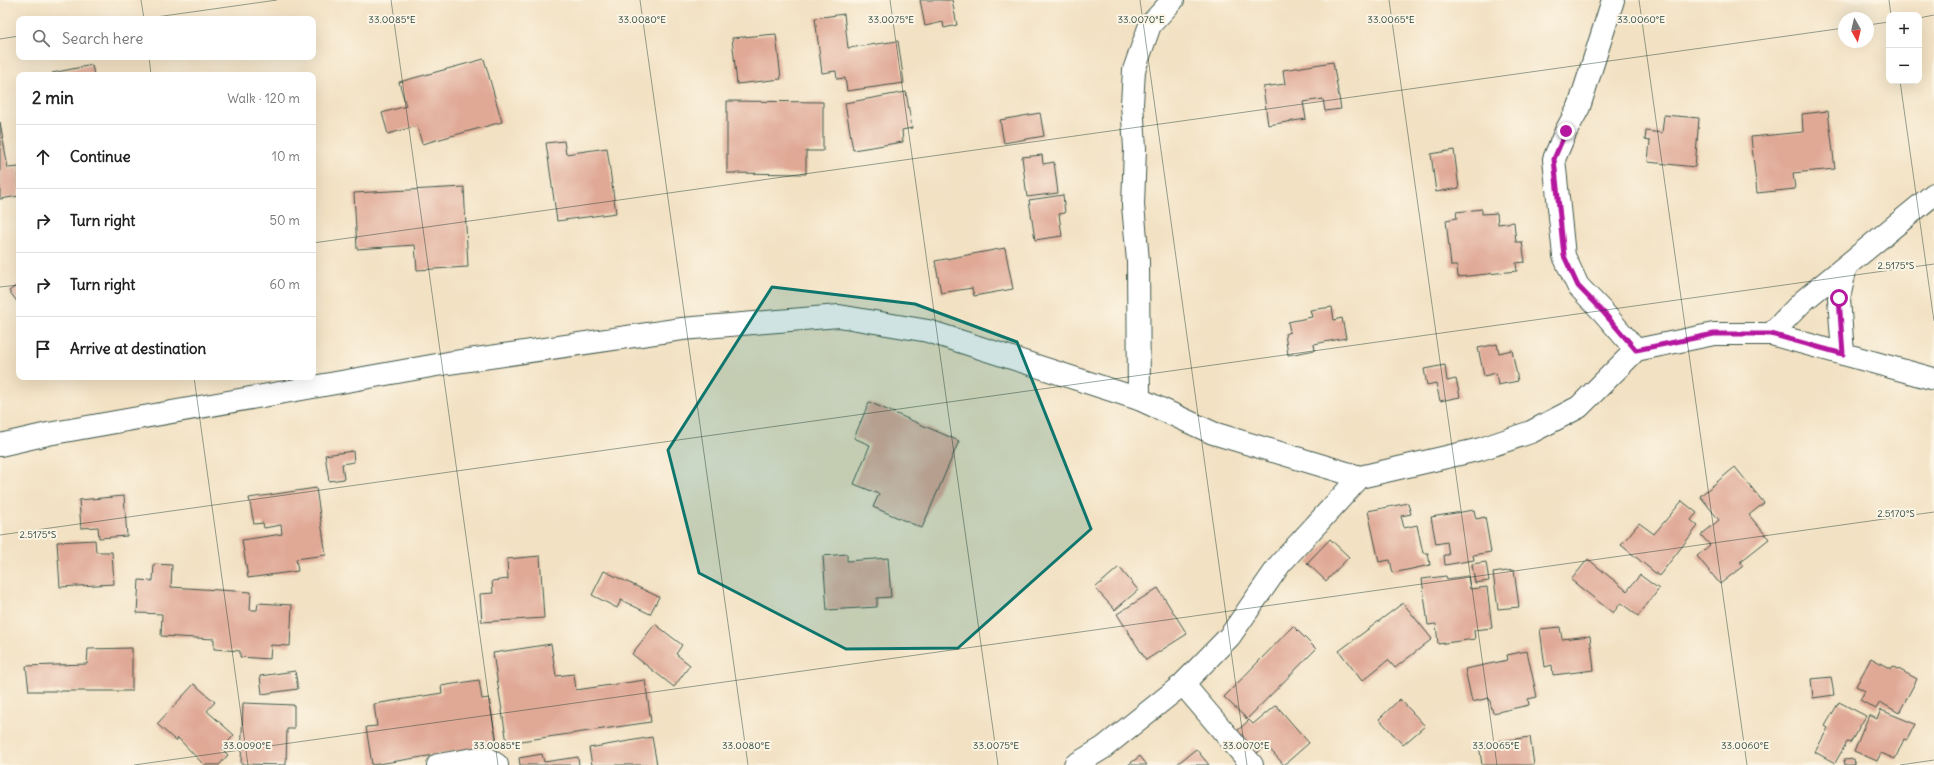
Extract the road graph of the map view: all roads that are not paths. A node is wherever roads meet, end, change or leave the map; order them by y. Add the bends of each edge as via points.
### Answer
1 (1173, 0) edge
2 (1613, 0) edge
3 (1934, 194) edge
4 (1846, 266) junction
5 (1771, 334) junction
6 (1636, 350) junction
7 (1843, 354) junction
8 (1934, 380) edge
9 (1139, 399) junction
10 (0, 445) edge
11 (1360, 476) junction
12 (1183, 684) junction
13 (438, 765) edge
14 (496, 765) edge
15 (1075, 765) edge
16 (1252, 765) edge

1 - 9 main road via 1150,25 1134,70 1133,205 1138,261
2 - 6 main road via 1579,107 1554,159 1564,256 1578,286
3 - 4 main road
4 - 5 main road via 1803,301
4 - 7 main road via 1839,298
5 - 6 main road via 1714,334
5 - 7 main road
6 - 11 main road via 1580,407 1531,432 1481,448
7 - 8 main road
9 - 10 main road via 928,331 838,316 682,329 456,362 48,434
9 - 11 main road via 1213,432
11 - 12 main road via 1280,564 1230,636
12 - 15 main road via 1103,748
12 - 16 main road
13 - 14 main road via 486,757

